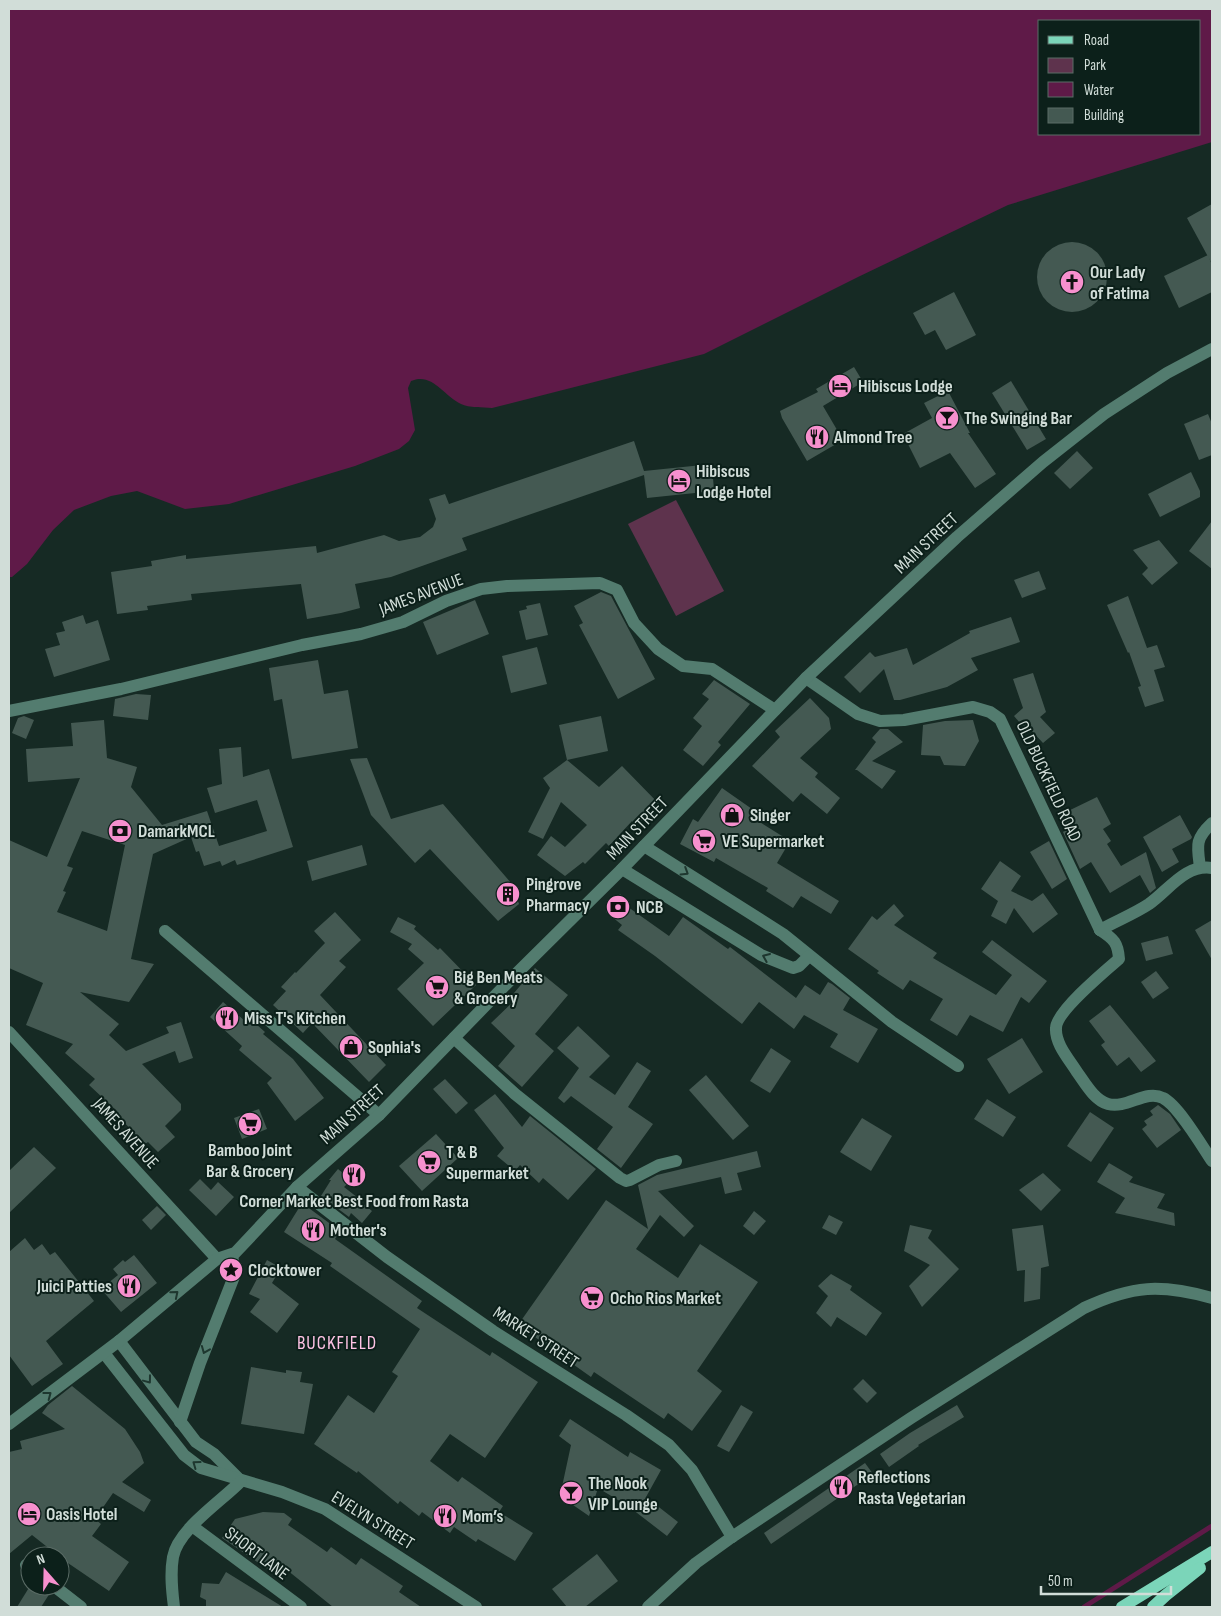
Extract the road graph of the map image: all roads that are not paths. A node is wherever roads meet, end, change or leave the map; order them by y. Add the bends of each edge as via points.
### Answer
1 (1212, 349) edge
2 (806, 678) junction
3 (775, 710) junction
4 (9, 711) edge
5 (1212, 823) edge
6 (644, 846) junction
7 (1206, 868) edge
8 (622, 869) junction
9 (1100, 930) junction
10 (165, 931) dead end
11 (809, 956) junction
12 (9, 1032) edge
13 (454, 1038) junction
14 (958, 1066) dead end
15 (379, 1115) junction
16 (676, 1161) dead end
17 (1212, 1161) edge
18 (297, 1187) junction
19 (232, 1255) junction
20 (217, 1259) junction
21 (1212, 1298) edge
22 (119, 1341) junction
23 (104, 1353) junction
24 (180, 1422) junction
25 (9, 1424) edge
26 (241, 1481) junction
27 (192, 1526) junction
28 (732, 1537) junction
29 (1212, 1552) edge
30 (1212, 1558) edge
31 (67, 1596) edge
32 (81, 1607) edge
33 (174, 1607) edge
34 (301, 1607) edge
35 (476, 1607) edge
36 (648, 1607) edge
37 (1122, 1607) edge
38 (1153, 1607) edge

1 - 2 street, MAIN STREET via 1167,373 1104,414 1043,462
2 - 3 street, MAIN STREET
2 - 9 street, OLD BUCKFIELD ROAD via 858,714 880,721 904,720 973,707 1000,719
3 - 4 street, JAMES AVENUE via 712,669 683,666 658,649 634,623 617,590 600,583 482,589 446,601 403,622 361,634
3 - 6 street, MAIN STREET
5 - 7 street via 1201,833 1197,844
6 - 8 street, MAIN STREET
6 -> 11 street via 783,934
7 - 9 street via 1178,878 1150,904
11 -> 8 street via 793,968 760,955
8 - 13 street, MAIN STREET
9 - 17 street via 1118,946 1119,959 1059,1017 1056,1029 1062,1049 1088,1087 1108,1104 1121,1104 1148,1096 1165,1099
10 - 15 street
11 - 14 street via 892,1022
12 - 20 street, JAMES AVENUE
13 - 15 street, MAIN STREET
13 - 16 street via 515,1094 620,1178 630,1180 659,1165
15 - 18 street, MAIN STREET
18 - 19 street, MAIN STREET
18 - 28 street, MARKET STREET via 387,1257 493,1331 669,1445 692,1470
19 - 20 street
19 -> 24 street via 235,1274
22 -> 20 street
21 - 28 street via 1162,1288 1134,1290 1084,1308
22 - 23 street
22 -> 24 street, EVELYN STREET
25 -> 23 street
26 -> 23 street, EVELYN STREET via 201,1468 184,1455
24 - 26 street, EVELYN STREET via 196,1442 214,1454
26 - 27 street
26 - 35 street, EVELYN STREET via 326,1509
27 - 33 street via 173,1556 171,1584
27 - 34 street, SHORT LANE
28 - 36 street via 696,1563
29 - 37 main road
30 - 38 main road
31 - 32 street

